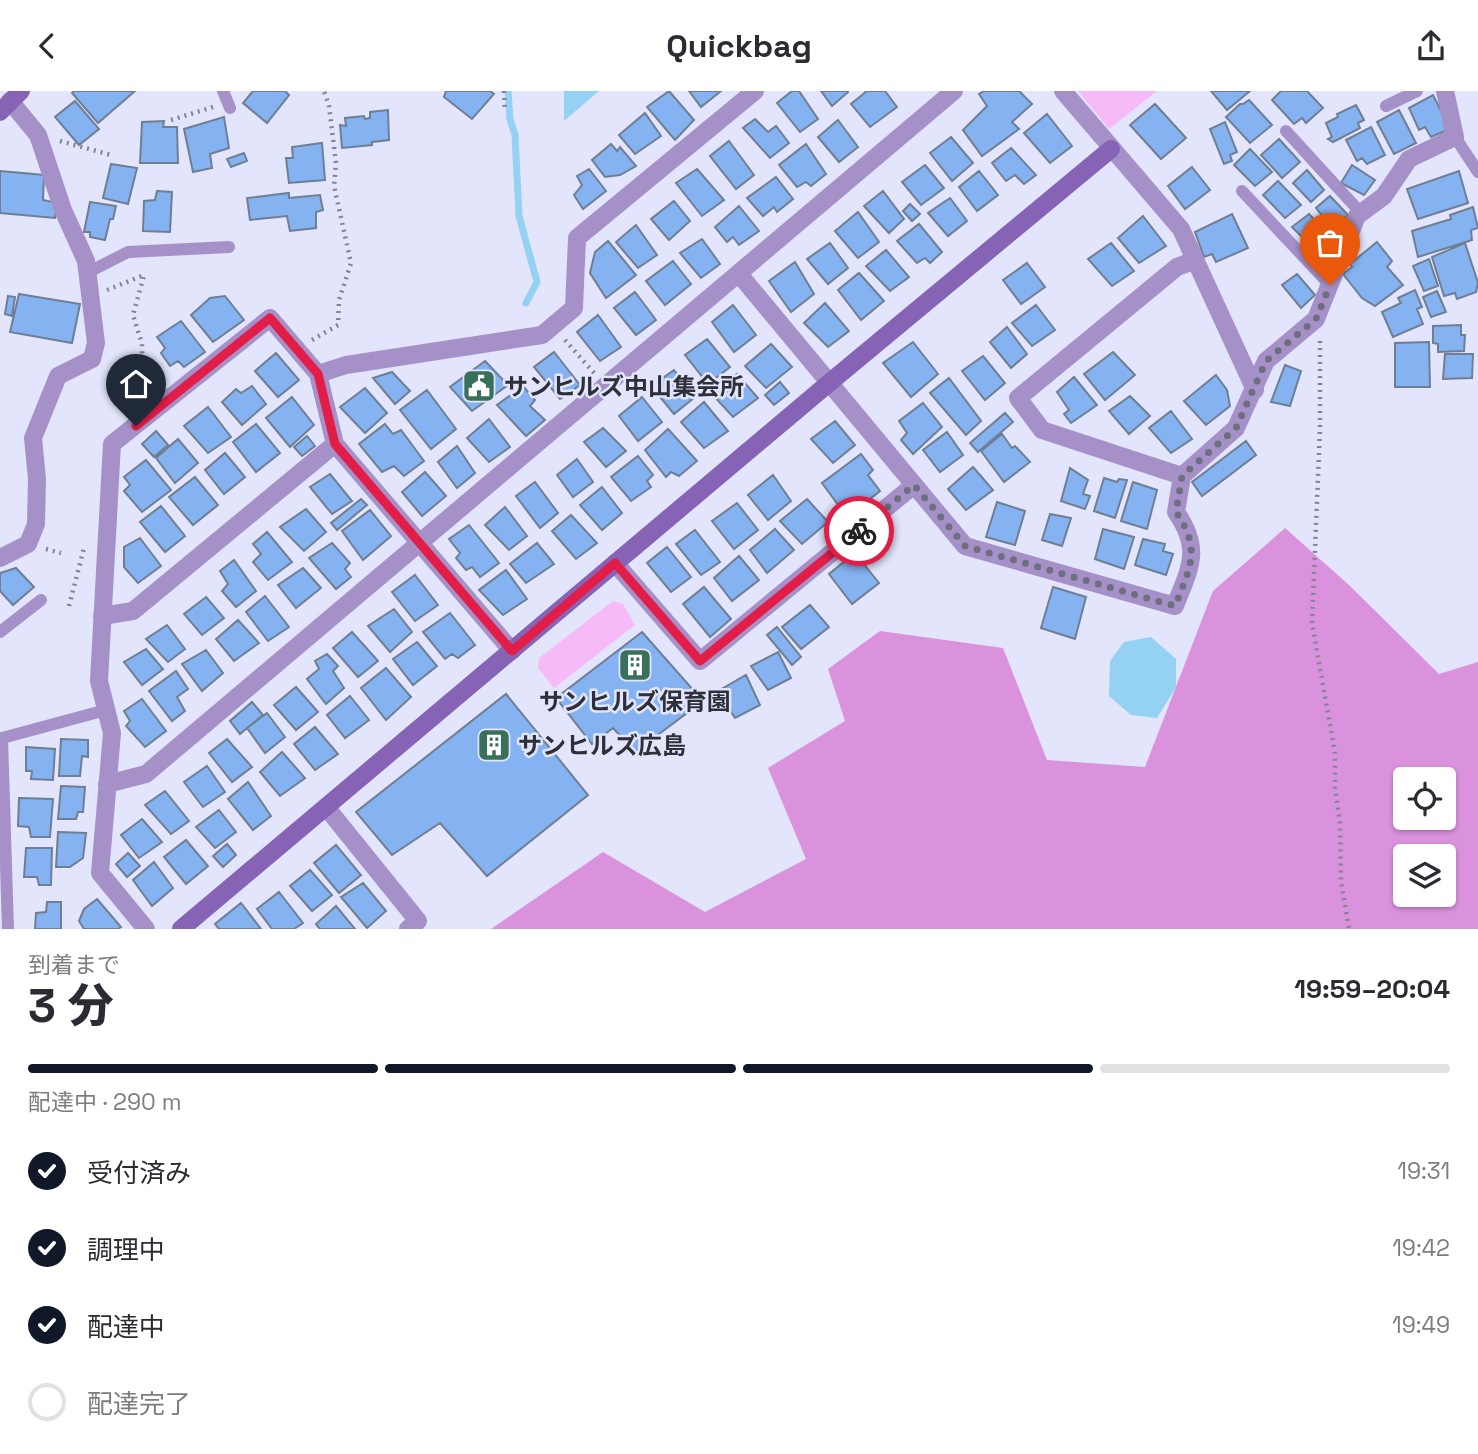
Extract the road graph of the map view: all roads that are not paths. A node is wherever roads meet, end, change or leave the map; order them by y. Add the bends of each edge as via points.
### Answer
1 (755, 91) edge
2 (954, 91) edge
3 (1063, 91) edge
4 (1417, 91) edge
5 (1445, 91) edge
6 (10, 101) edge
7 (1387, 106) dead end
8 (1286, 131) dead end
9 (1455, 137) junction
10 (1111, 149) junction
11 (1478, 172) edge
12 (1242, 191) dead end
13 (1361, 213) junction
14 (229, 247) dead end
15 (1195, 260) junction
16 (87, 274) junction
17 (739, 274) junction
18 (1330, 285) junction
19 (318, 374) junction
20 (829, 383) junction
21 (1255, 390) junction
22 (335, 444) junction
23 (1182, 476) junction
24 (914, 485) junction
25 (420, 543) junction
26 (0, 558) edge
27 (615, 563) junction
28 (41, 600) dead end
29 (102, 616) junction
30 (0, 632) edge
31 (512, 651) junction
32 (106, 710) junction
33 (107, 785) junction
34 (326, 807) junction
35 (8, 929) edge
36 (146, 929) edge
37 (181, 929) edge
38 (408, 929) edge

1 - 19 street via 577,238 574,307 542,335 346,365
2 - 17 street
3 - 10 street
4 - 7 lane
5 - 9 street
6 - 16 street via 38,135
8 - 13 lane
9 - 11 lane
9 - 13 street via 1409,159 1384,196
10 - 15 street via 1181,229
10 - 20 street
12 - 18 lane
13 - 18 street
14 - 16 lane via 128,252
15 - 21 street
15 - 23 street via 1177,267 1018,398 1042,430
16 - 26 street via 96,343 92,359 58,376 33,438 36,524 28,544
17 - 20 street
17 - 25 street
18 - 21 street via 1316,319 1266,361
19 - 22 street
19 - 29 street via 270,318 112,444
20 - 24 street
20 - 27 street
21 - 23 street via 1236,428
22 - 25 street
22 - 29 street via 133,611
23 - 24 street via 1176,512 1187,528 1193,559 1175,606 965,546
24 - 27 street via 700,661
25 - 31 street
25 - 33 street via 146,774
27 - 31 street
28 - 30 lane
29 - 32 street via 99,681
31 - 34 street
32 - 33 street via 112,733
32 - 35 lane via 2,738
33 - 36 street via 100,873
34 - 37 street
34 - 38 street via 418,921

